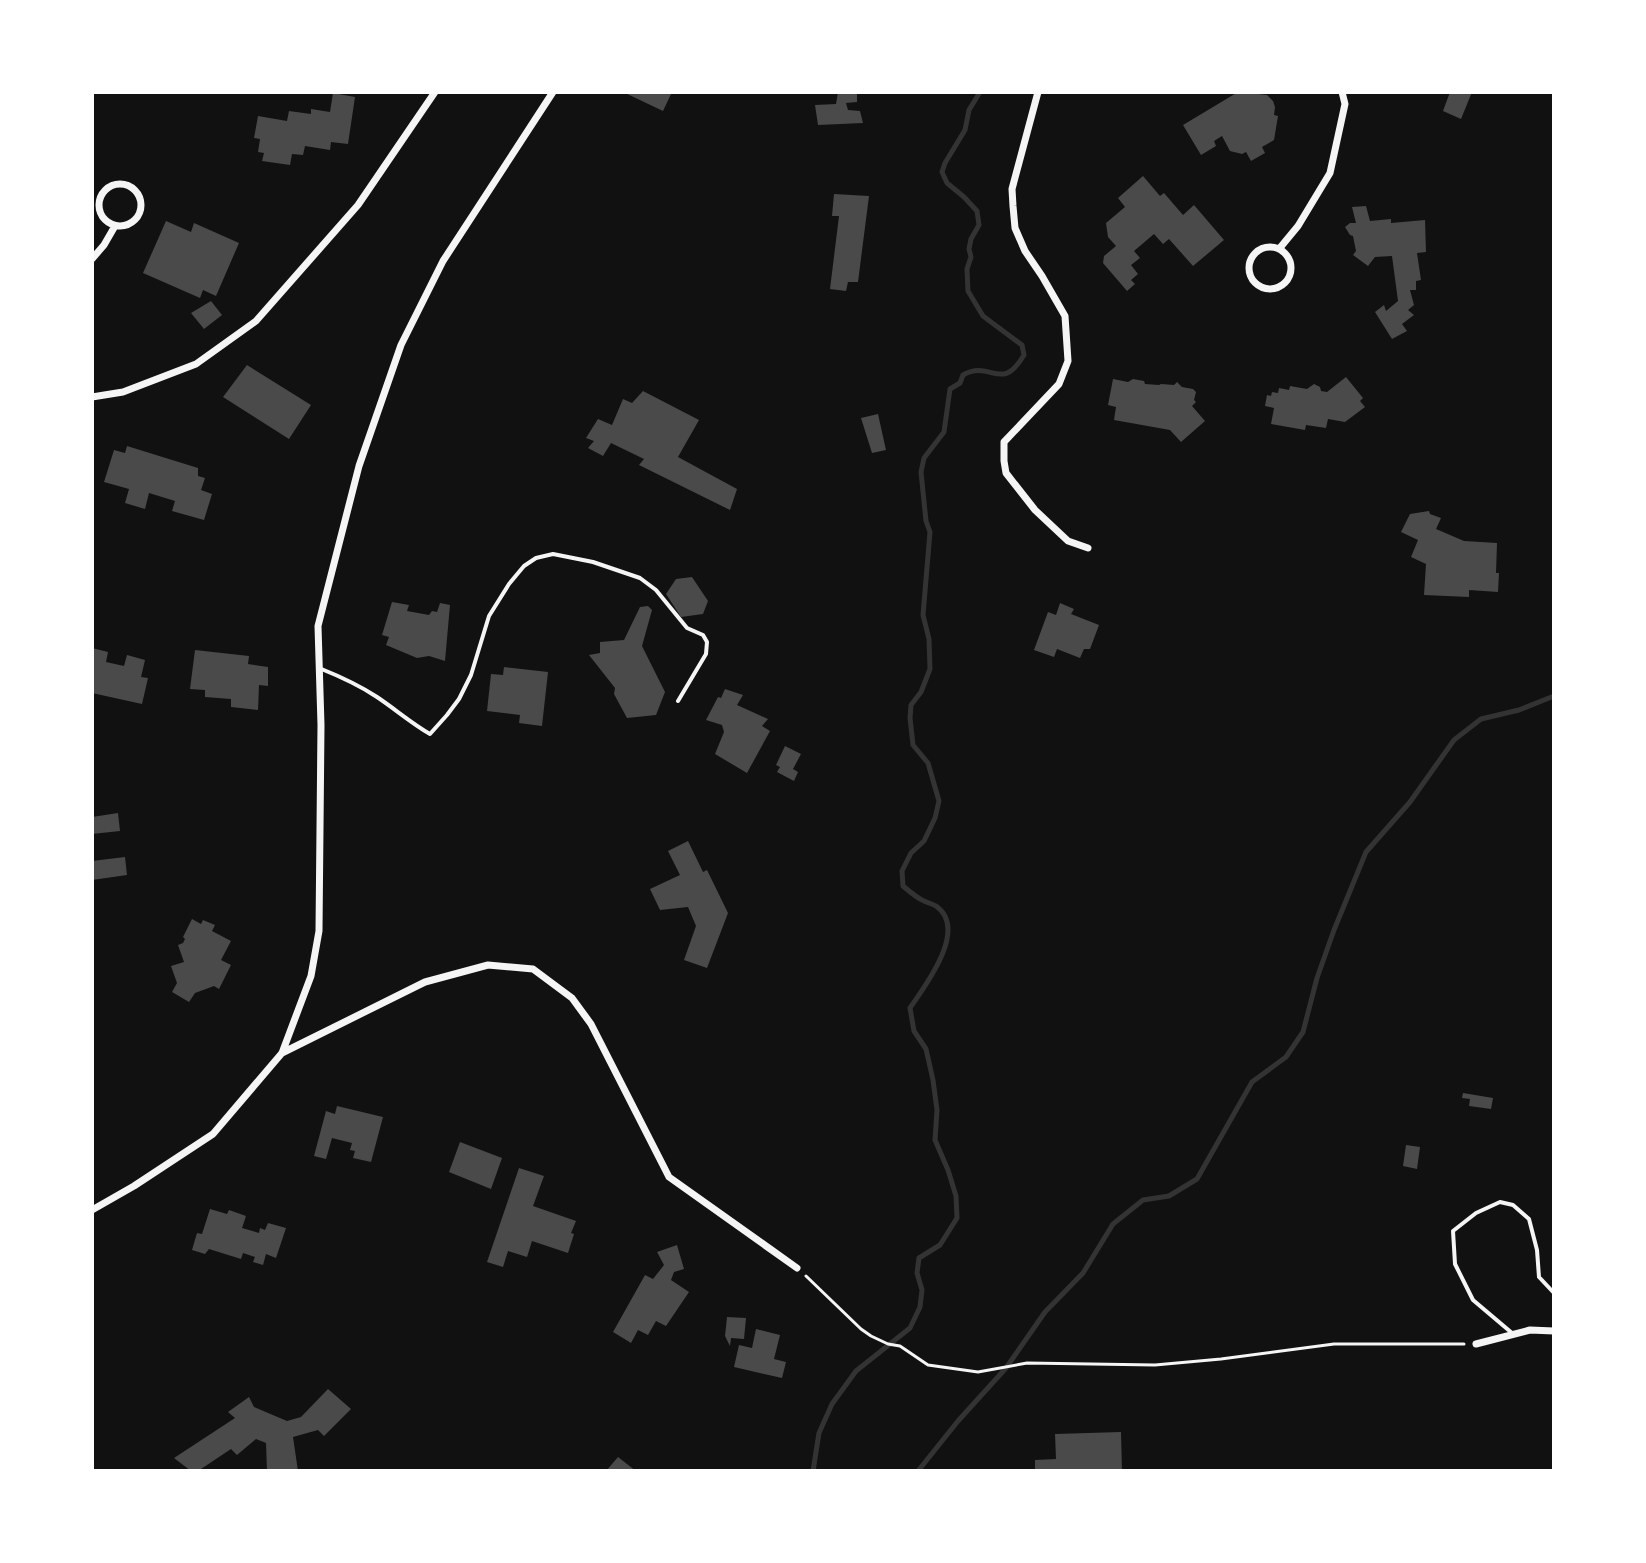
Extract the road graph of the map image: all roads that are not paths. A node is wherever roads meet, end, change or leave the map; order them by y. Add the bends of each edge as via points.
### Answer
1 (435, 92) edge
2 (553, 92) edge
3 (1038, 92) edge
4 (1342, 92) edge
5 (115, 226) junction
6 (1279, 249) junction
7 (92, 259) edge
8 (92, 397) edge
9 (1088, 548) dead end
10 (319, 668) junction
11 (678, 701) dead end
12 (282, 1053) junction
13 (92, 1210) edge
14 (797, 1268) road end
15 (1554, 1293) edge
16 (1554, 1331) edge
17 (1514, 1334) junction
18 (1476, 1344) road end

1 - 8 street via 358,205 256,321 196,364 123,392
2 - 10 street via 443,261 401,345 359,466 318,626
3 - 9 street via 1012,189 1015,228 1065,316 1068,361 1059,384 1004,442 1004,461 1006,473 1035,510 1068,541
4 - 6 street via 1345,104 1330,173
5 - 5 street via 135,221 141,208 139,194 124,184 107,188 99,199 99,213
5 - 7 street
6 - 6 street via 1291,265 1288,278 1278,287 1257,285 1249,274 1253,254 1266,247
10 - 11 lane via 430,734 459,699 489,616 509,584 524,566 553,554 640,578 687,628 703,635 706,654
10 - 12 street via 319,931 311,976
12 - 13 street via 213,1134
12 - 14 street via 425,982 488,965 533,969 572,998 591,1024 669,1177
15 - 17 lane via 1539,1277 1529,1219 1513,1205 1500,1202 1453,1231 1455,1264 1473,1300
16 - 17 street
17 - 18 street

